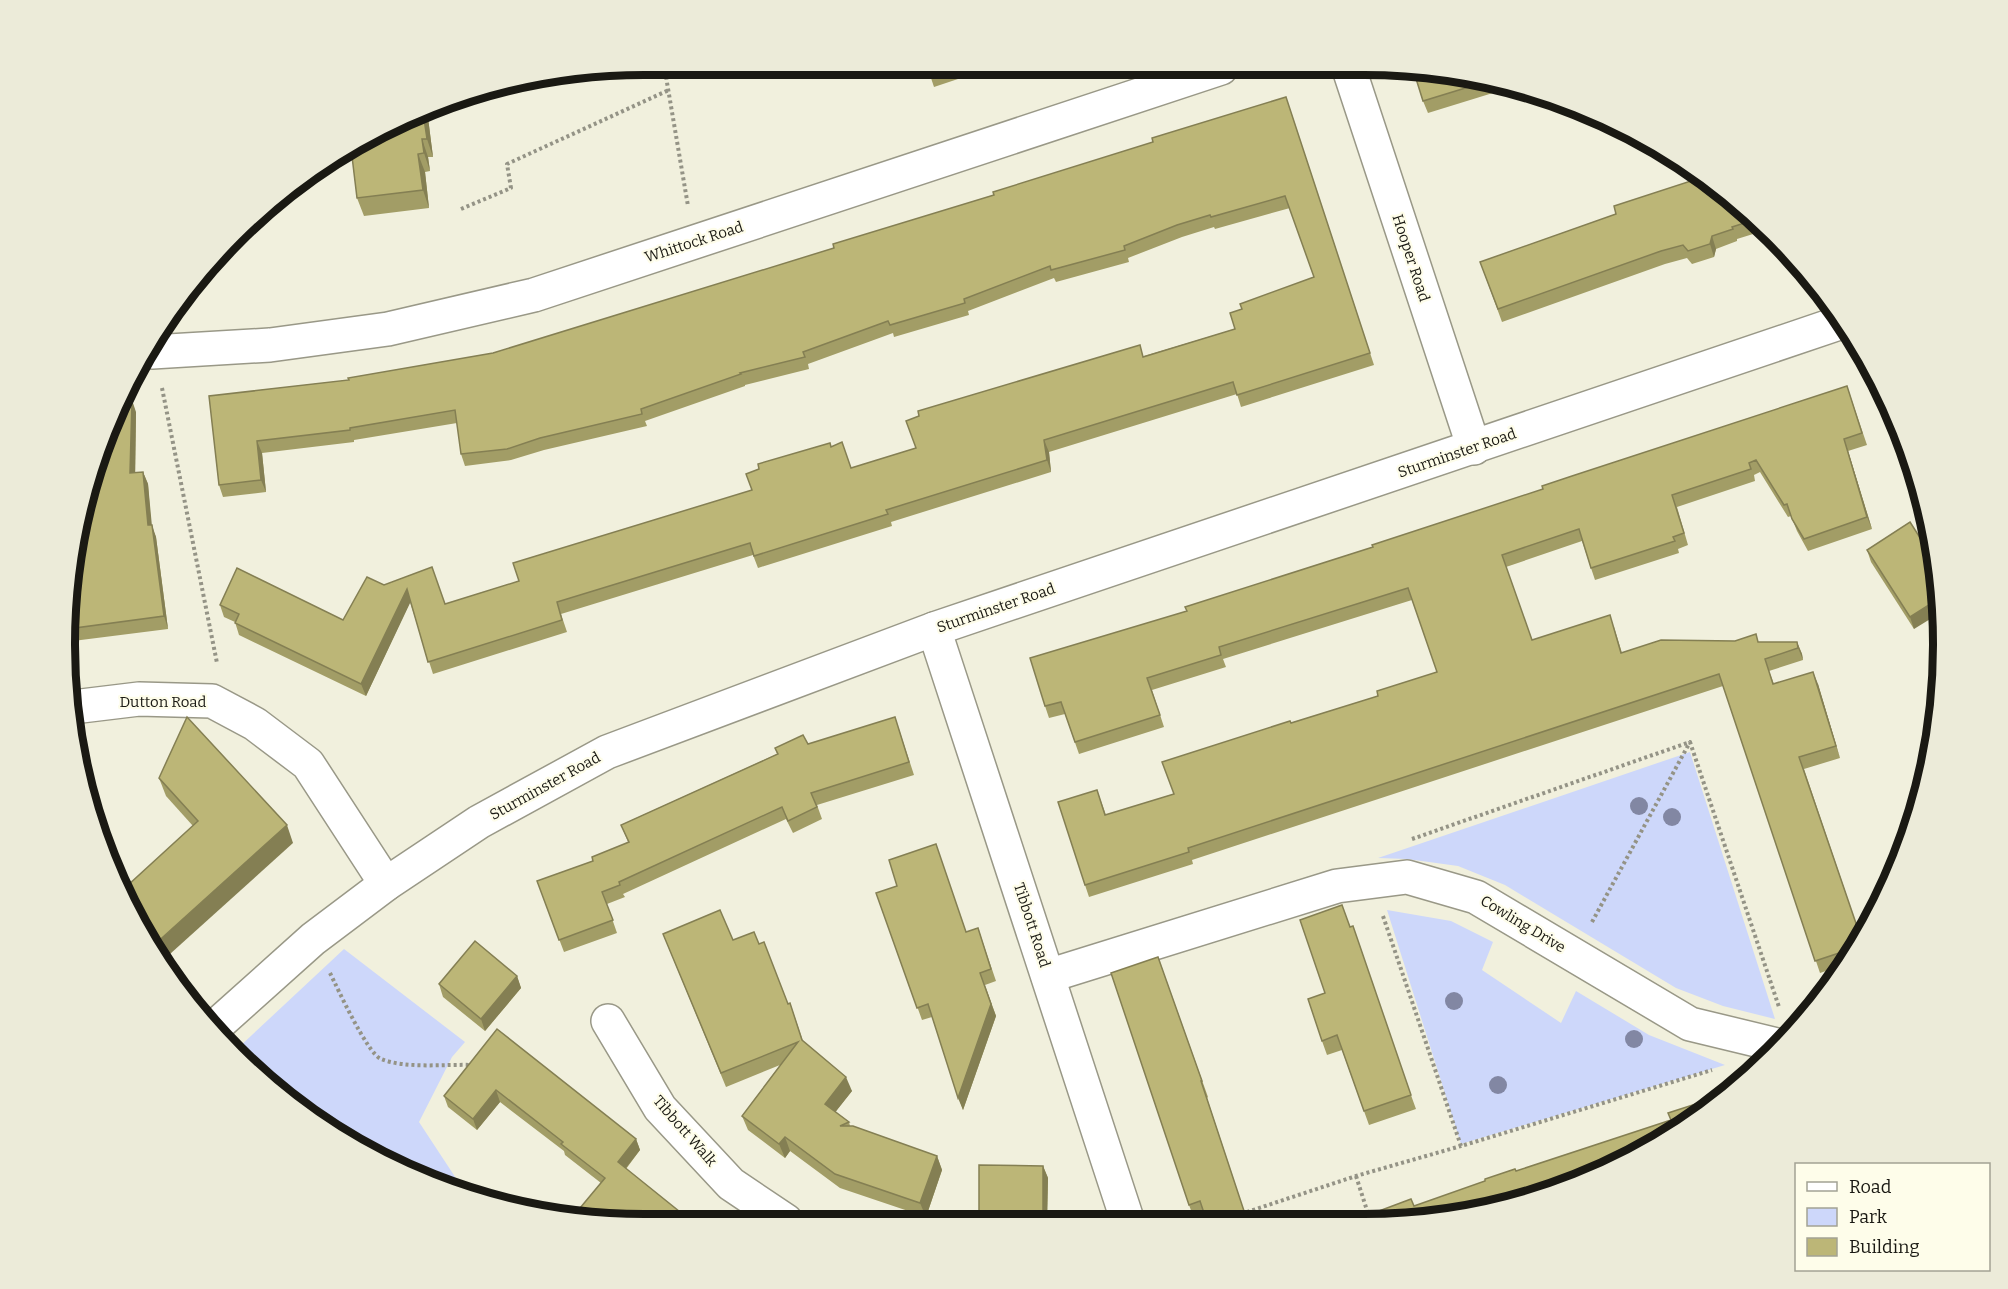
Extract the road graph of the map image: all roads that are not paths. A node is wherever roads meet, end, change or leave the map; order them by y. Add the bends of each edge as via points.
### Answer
1 (1178, 75) edge
2 (1351, 75) edge
3 (1834, 325) edge
4 (156, 352) edge
5 (1474, 448) junction
6 (934, 628) junction
7 (79, 706) edge
8 (386, 884) junction
9 (1048, 976) junction
10 (608, 1021) dead end
11 (219, 1023) edge
12 (1770, 1043) edge
13 (776, 1214) edge
14 (1125, 1214) edge

1 - 4 street, Whittock Road via 534,295 388,329 270,345
2 - 5 street, Hooper Road
3 - 5 street, Sturminster Road
5 - 6 street, Sturminster Road
6 - 8 street, Sturminster Road via 607,752 479,822
6 - 9 street, Tibbott Road
7 - 8 street, Dutton Road via 139,699 212,701 255,724 308,764
8 - 11 street, Sturminster Road via 313,939
9 - 12 street, Cowling Drive via 1337,886 1407,877 1476,897 1690,1024
9 - 14 street, Tibbott Road
10 - 13 street, Tibbott Walk via 660,1108 731,1184

